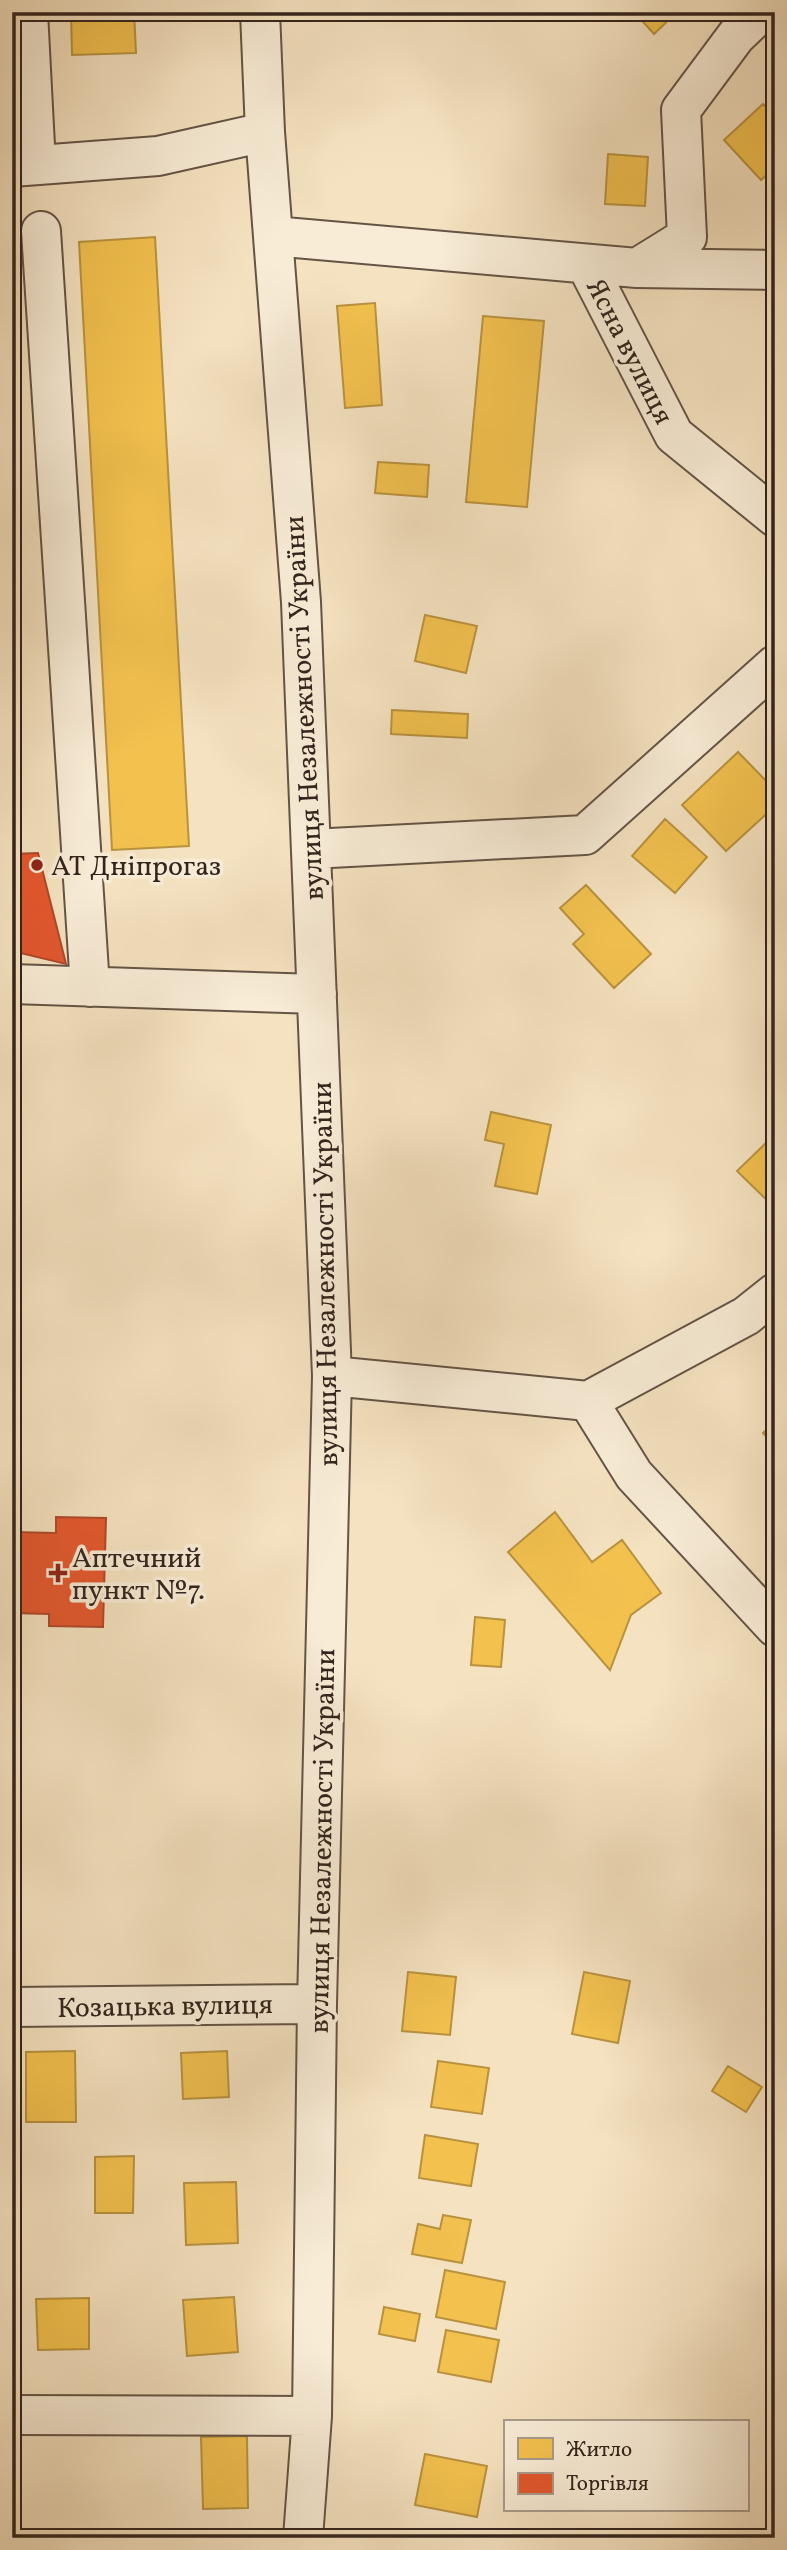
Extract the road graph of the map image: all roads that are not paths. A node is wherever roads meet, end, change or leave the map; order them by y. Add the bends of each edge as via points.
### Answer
1 (28, 12) edge
2 (260, 12) edge
3 (761, 12) edge
4 (265, 132) junction
5 (24, 166) edge
6 (41, 231) dead end
7 (273, 236) junction
8 (586, 264) junction
9 (637, 268) junction
10 (775, 270) edge
11 (775, 517) edge
12 (775, 665) edge
13 (311, 849) junction
14 (12, 984) edge
15 (90, 987) junction
16 (317, 994) junction
17 (775, 1293) edge
18 (332, 1376) junction
19 (588, 1401) junction
20 (775, 1628) edge
21 (317, 2004) junction
22 (12, 2007) edge
23 (12, 2415) edge
24 (312, 2416) junction
25 (312, 2535) edge

1 - 5 street
2 - 4 street, вулиця Незалежності України
3 - 9 street via 681,110 687,237
4 - 5 street via 158,156
4 - 7 street, вулиця Незалежності України
6 - 15 street
7 - 8 street
7 - 13 street, вулиця Незалежності України via 301,602
8 - 9 street
8 - 11 street, Ясна вулиця via 674,435
9 - 10 street
12 - 13 street via 585,835
13 - 16 street, вулиця Незалежності України
14 - 15 street
15 - 16 street
16 - 18 street, вулиця Незалежності України
17 - 19 street via 746,1316
18 - 19 street
18 - 21 street, вулиця Незалежності України
19 - 20 street via 634,1475
21 - 22 street, Козацька вулиця
21 - 24 street, вулиця Незалежності України
23 - 24 street
24 - 25 street, вулиця Незалежності України

